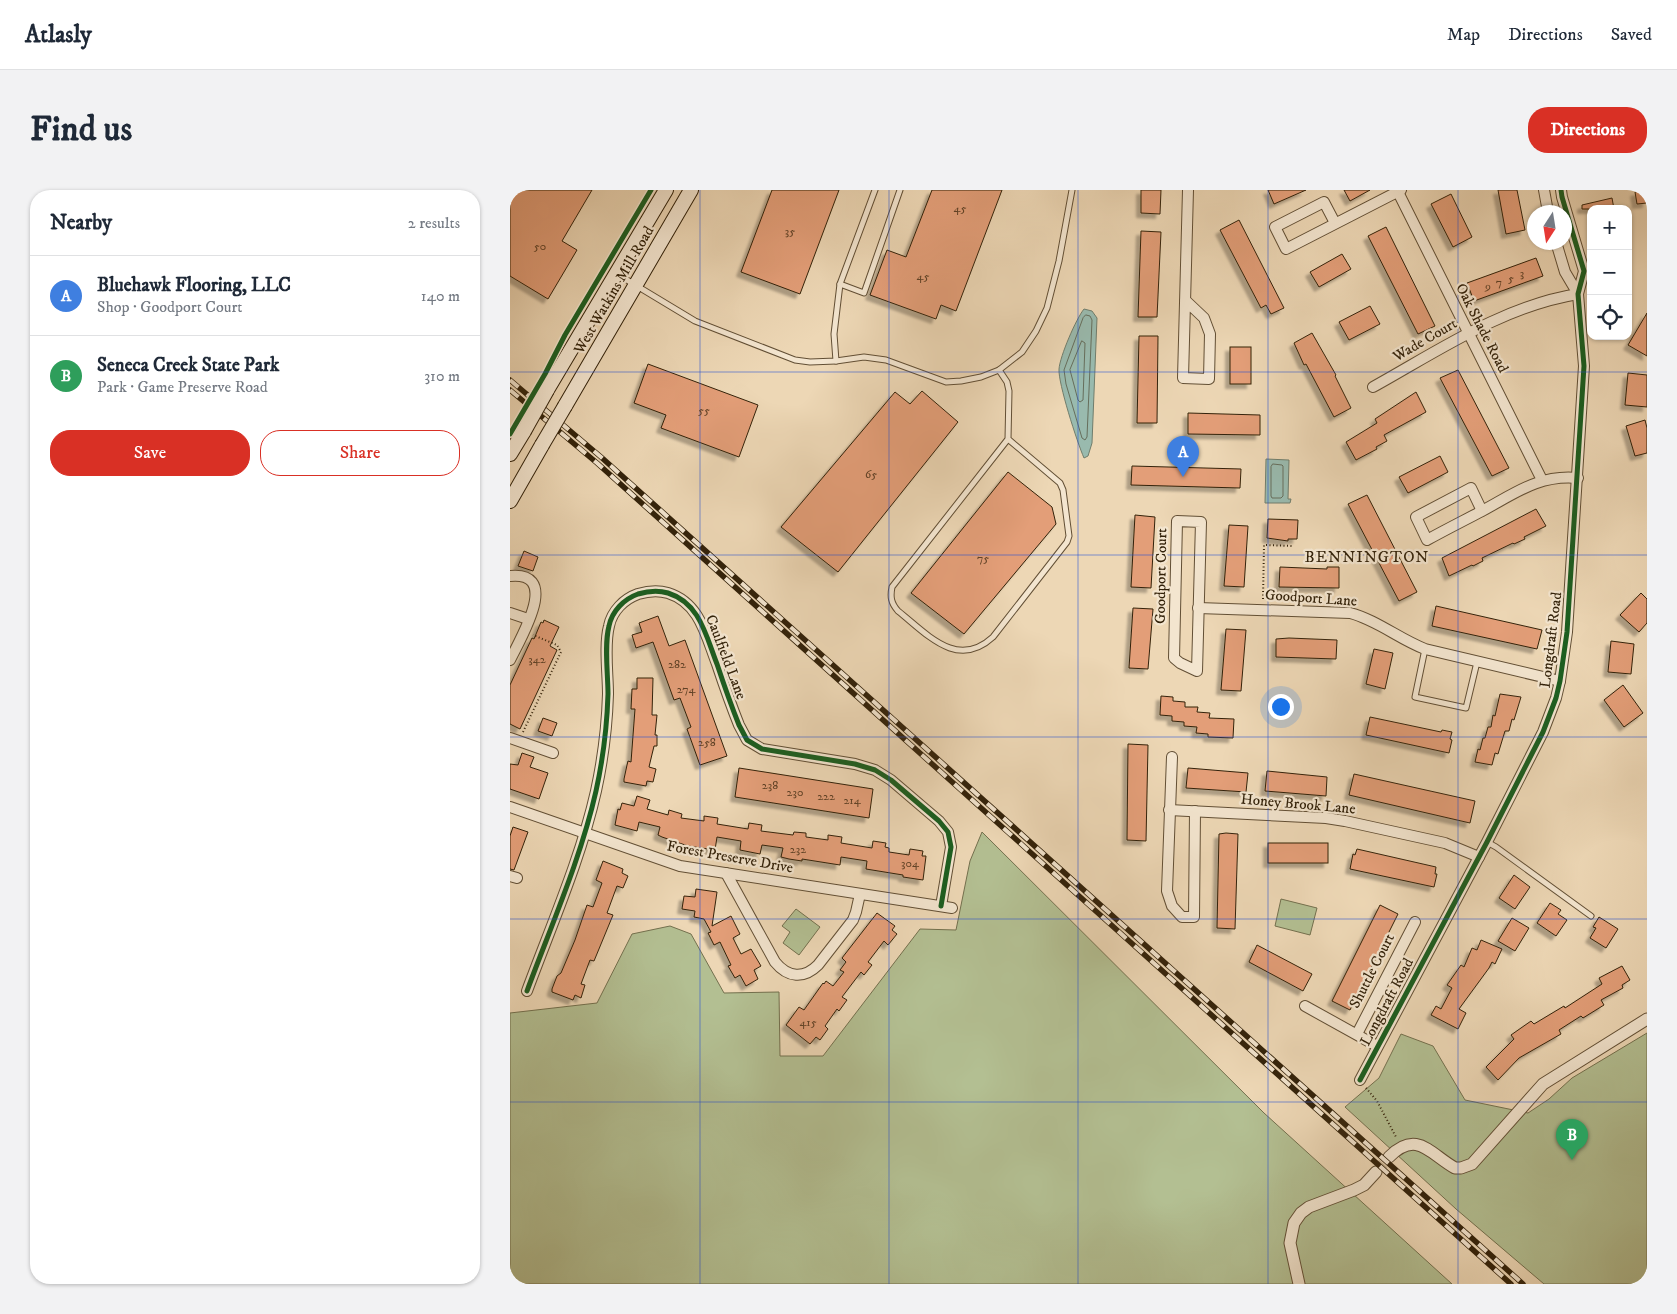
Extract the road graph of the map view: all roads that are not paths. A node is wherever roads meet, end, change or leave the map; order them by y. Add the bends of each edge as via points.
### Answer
1 (666, 190) edge
2 (691, 190) edge
3 (875, 190) edge
4 (900, 190) edge
5 (1072, 190) edge
6 (1188, 190) edge
7 (1544, 190) edge
8 (1561, 190) edge
9 (1398, 191) edge
10 (1547, 205) edge
11 (1335, 224) junction
12 (1558, 250) edge
13 (617, 274) junction
14 (840, 284) junction
15 (636, 285) junction
16 (1578, 294) junction
17 (1185, 300) junction
18 (1468, 333) junction
19 (836, 361) junction
20 (999, 370) junction
21 (1373, 387) dead end
22 (1008, 439) junction
23 (510, 454) edge
24 (1578, 478) junction
25 (1542, 480) junction
26 (510, 501) edge
27 (1482, 511) junction
28 (510, 576) edge
29 (1198, 608) junction
30 (510, 613) edge
31 (528, 619) junction
32 (1425, 649) junction
33 (510, 660) edge
34 (1477, 662) junction
35 (1560, 681) junction
36 (515, 740) edge
37 (554, 753) dead end
38 (1172, 757) dead end
39 (510, 807) edge
40 (1170, 810) junction
41 (1195, 812) junction
42 (585, 834) junction
43 (1487, 842) junction
44 (1479, 857) junction
45 (726, 873) junction
46 (860, 894) junction
47 (941, 906) junction
48 (952, 908) dead end
49 (1591, 916) dead end
50 (1415, 922) dead end
51 (527, 991) dead end
52 (1304, 1006) dead end
53 (1647, 1019) edge
54 (1357, 1034) junction
55 (1377, 1046) junction
56 (1360, 1080) road end
57 (1389, 1157) tunnel mouth
58 (1376, 1172) tunnel mouth
59 (1298, 1284) edge

1 - 13 main road, West Watkins Mill Road
2 - 15 main road, West Watkins Mill Road
3 - 14 lane
4 - 14 lane via 864,293
5 - 20 lane via 1047,308 1022,352
6 - 17 street
7 - 10 street
8 - 16 street, Longdraft Road via 1584,271
9 - 11 street
9 - 18 street, Oak Shade Road
11 - 11 street via 1286,249 1274,227 1324,202
12 - 16 street, Longdraft Road via 1565,272
13 - 15 lane
13 - 23 main road, West Watkins Mill Road, bridge
14 - 19 lane via 834,334
15 - 19 lane via 695,321 730,336 795,360
15 - 26 main road, West Watkins Mill Road, bridge
16 - 18 street, Wade Court via 1518,310
16 - 24 street, Longdraft Road via 1584,366
17 - 17 street via 1204,318 1210,334 1209,379 1183,378
18 - 21 street, Wade Court
18 - 25 street, Oak Shade Road
19 - 20 lane via 864,357 886,360 946,382 981,378
20 - 22 lane via 1009,391
22 - 22 lane via 892,587 890,594 898,611 950,649 965,651 985,644 993,637 1069,536 1060,483
24 - 25 street
24 - 35 street, Longdraft Road via 1568,632
25 - 27 street
27 - 27 street via 1427,540 1416,517 1471,488
28 - 31 street via 525,578 535,586 536,600
29 - 29 street, Goodport Court via 1197,671 1174,658 1177,521 1201,522
29 - 32 street, Goodport Lane via 1350,613 1363,616
30 - 31 street
31 - 33 street
32 - 34 street, Goodport Lane
32 - 34 lane via 1416,697 1466,708
34 - 35 street, Goodport Lane
35 - 43 street, Longdraft Road via 1543,732
36 - 37 street
38 - 40 street
39 - 42 street, Forest Preserve Drive
40 - 41 street, Honey Brook Lane
40 - 41 street via 1167,891 1172,906 1182,917 1194,917
41 - 44 street, Honey Brook Lane via 1345,821 1445,843
42 - 45 street, Forest Preserve Drive via 672,864
42 - 47 street, Caulfield Lane via 605,742 609,624 618,608 630,598 643,592 664,592 684,600 698,616 739,725 752,744 768,751 875,770 944,826 951,847
42 - 51 street, Caulfield Lane
43 - 44 street, Longdraft Road
43 - 49 lane
44 - 55 street, Longdraft Road
45 - 46 street, Forest Preserve Drive
45 - 46 street via 775,962 792,974 803,975 813,970 853,920
46 - 47 street, Forest Preserve Drive
47 - 48 street, Forest Preserve Drive
50 - 54 street, Shuttle Court
52 - 54 street
53 - 57 street via 1543,1084 1472,1164 1455,1168 1420,1144 1408,1144
54 - 55 street
55 - 56 street, Longdraft Road
58 - 59 street via 1364,1185 1309,1208 1294,1223 1290,1243

